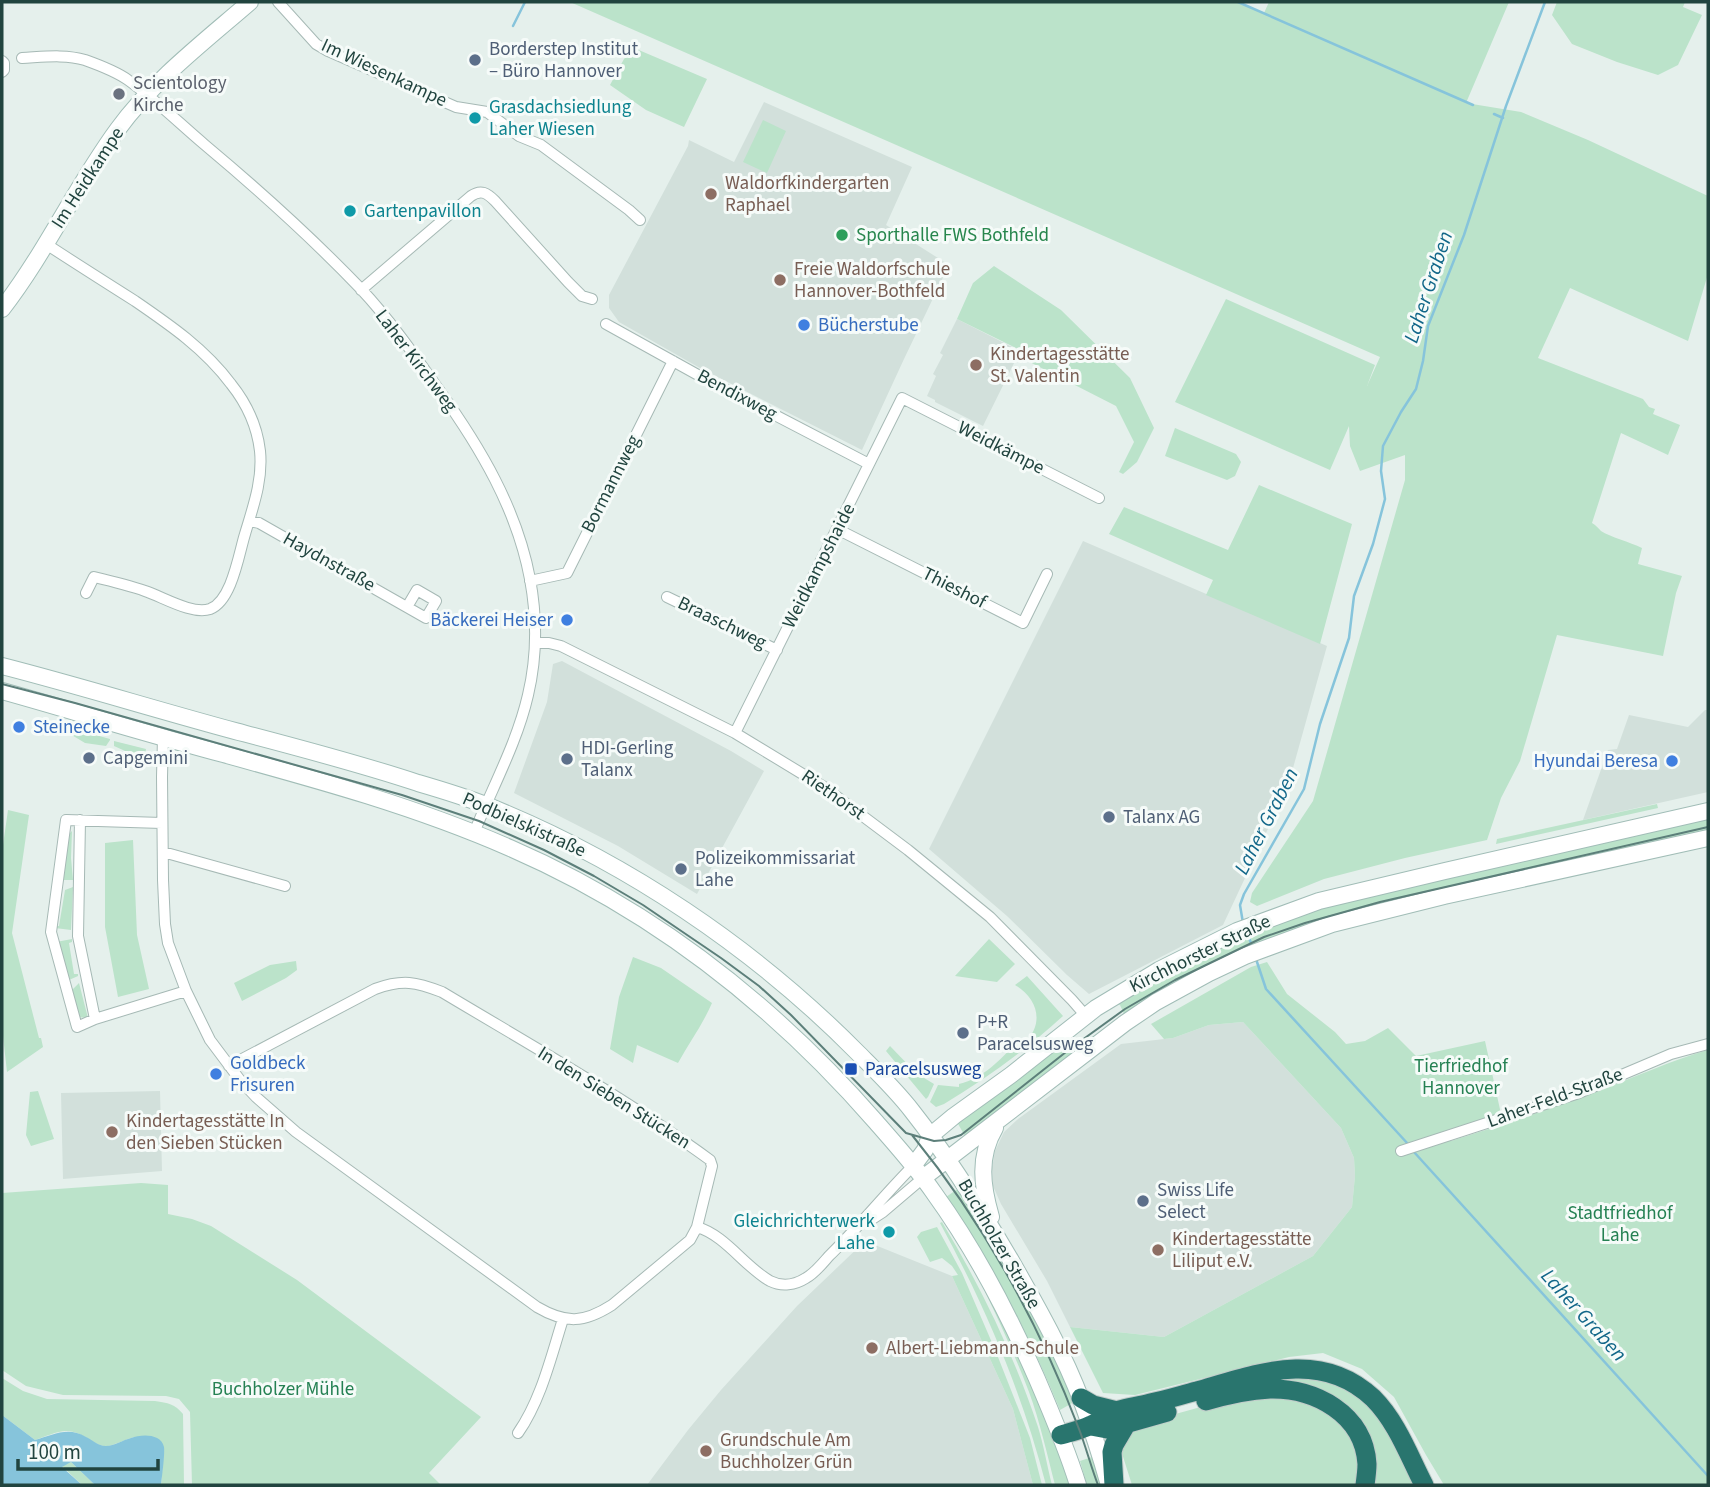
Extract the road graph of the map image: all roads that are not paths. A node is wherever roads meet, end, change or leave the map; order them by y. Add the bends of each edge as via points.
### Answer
1 (250, 2) edge
2 (278, 2) edge
3 (22, 58) dead end
4 (147, 96) junction
5 (640, 220) dead end
6 (46, 244) junction
7 (361, 290) junction
8 (592, 299) dead end
9 (2, 309) edge
10 (606, 324) dead end
11 (673, 361) junction
12 (902, 398) joint
13 (869, 464) junction
14 (1099, 498) dead end
15 (250, 521) junction
16 (837, 529) junction
17 (1047, 574) dead end
18 (530, 581) junction
19 (86, 593) dead end
20 (667, 597) dead end
21 (407, 607) dead end
22 (535, 643) junction
23 (777, 650) junction
24 (2, 666) edge
25 (2, 691) edge
26 (735, 733) junction
27 (163, 738) junction
28 (486, 805) junction
29 (1708, 811) edge
30 (80, 820) junction
31 (162, 823) junction
32 (474, 833) junction
33 (1708, 838) edge
34 (163, 852) junction
35 (285, 886) dead end
36 (186, 991) junction
37 (1086, 1016) junction
38 (95, 1019) junction
39 (1103, 1040) junction
40 (1708, 1044) edge
41 (229, 1066) junction
42 (998, 1122) junction
43 (930, 1136) junction
44 (1401, 1151) dead end
45 (948, 1160) junction
46 (918, 1172) junction
47 (697, 1227) junction
48 (855, 1231) junction
49 (995, 1233) junction
50 (563, 1319) junction
51 (1081, 1398) junction
52 (1122, 1417) junction
53 (1090, 1426) junction
54 (518, 1433) dead end
55 (1061, 1436) junction
56 (1078, 1485) edge
57 (1112, 1485) edge
58 (1365, 1485) edge
59 (1424, 1485) edge

1 - 4 main road, Im Heidkampe
2 - 5 street, Im Wiesenkampe via 316,44 456,107 487,112 519,136 541,145
3 - 4 street, Laher Kirchweg via 74,57 127,79
4 - 6 main road, Im Heidkampe via 103,151
4 - 7 street, Laher Kirchweg via 261,192
6 - 9 main road, Im Heidkampe
6 - 15 street via 185,335 229,381 257,432 260,472
7 - 8 street via 471,196 482,192 489,194 582,296
7 - 18 street, Laher Kirchweg via 414,355 483,456 520,535
10 - 11 street, Bendixweg
11 - 13 street, Bendixweg
11 - 18 street, Bormannweg via 567,573
12 - 13 street, Weidkampshaide
12 - 14 street, Weidkämpe
13 - 16 street, Weidkampshaide
15 - 19 street via 229,586 221,601 208,610 94,577
15 - 21 street, Haydnstraße
16 - 17 street, Thieshof via 1023,623
16 - 23 street, Weidkampshaide
18 - 22 street, Laher Kirchweg
20 - 23 street, Braaschweg
22 - 26 street, Riethorst via 561,646
22 - 28 street, Laher Kirchweg via 528,697
23 - 26 street, Weidkampshaide
24 - 28 main road, Podbielskistraße via 342,759
25 - 27 main road, Podbielskistraße
26 - 37 street, Riethorst via 816,782 920,860 1000,926
27 - 31 street
27 - 32 main road, Podbielskistraße via 389,801
28 - 32 street, Laher Kirchweg
28 - 43 main road, Podbielskistraße via 558,836 634,878 732,945 840,1035
29 - 37 main road, Kirchhorster Straße via 1320,901 1237,931 1159,970
30 - 31 street
30 - 38 street via 78,936
30 - 38 street via 65,820 51,932 77,1027
31 - 34 street
32 - 46 main road, Podbielskistraße via 589,887 715,969 771,1014 845,1086
33 - 39 main road, Kirchhorster Straße via 1332,924 1209,972
34 - 35 street
34 - 36 street via 168,943
36 - 38 street
36 - 41 street via 210,1040
37 - 39 main road
37 - 43 main road, Kirchhorster Straße
39 - 42 main road, Kirchhorster Straße
40 - 44 street, Laher-Feld-Straße via 1671,1054 1579,1093
41 - 47 street, In den Sieben Stücken via 375,989 400,982 422,984 609,1092 710,1160
41 - 50 street via 296,1132 537,1307
42 - 45 main road, Kirchhorster Straße
42 - 49 main road via 988,1140 982,1171
43 - 45 main road, Podbielskistraße
43 - 46 main road, Kirchhorster Straße
45 - 46 main road, Kirchhorster Straße
45 - 49 main road, Buchholzer Straße
46 - 48 street via 877,1204
46 - 48 street via 883,1212
46 - 55 main road, Buchholzer Straße via 988,1278
47 - 48 street via 708,1230 772,1282 787,1286 805,1279
47 - 50 street, In den Sieben Stücken via 690,1240 612,1305 587,1317
49 - 51 main road, Buchholzer Straße
50 - 54 street via 538,1394
51 - 52 highway
51 - 53 main road, Buchholzer Straße
52 - 53 highway
52 - 57 highway via 1114,1445
52 - 58 highway via 1250,1391 1291,1390 1315,1395 1356,1429 1367,1464
52 - 59 highway via 1163,1400 1264,1372 1320,1370 1348,1381 1372,1398 1399,1434
53 - 55 highway
53 - 57 main road, Buchholzer Straße
55 - 56 main road, Buchholzer Straße

